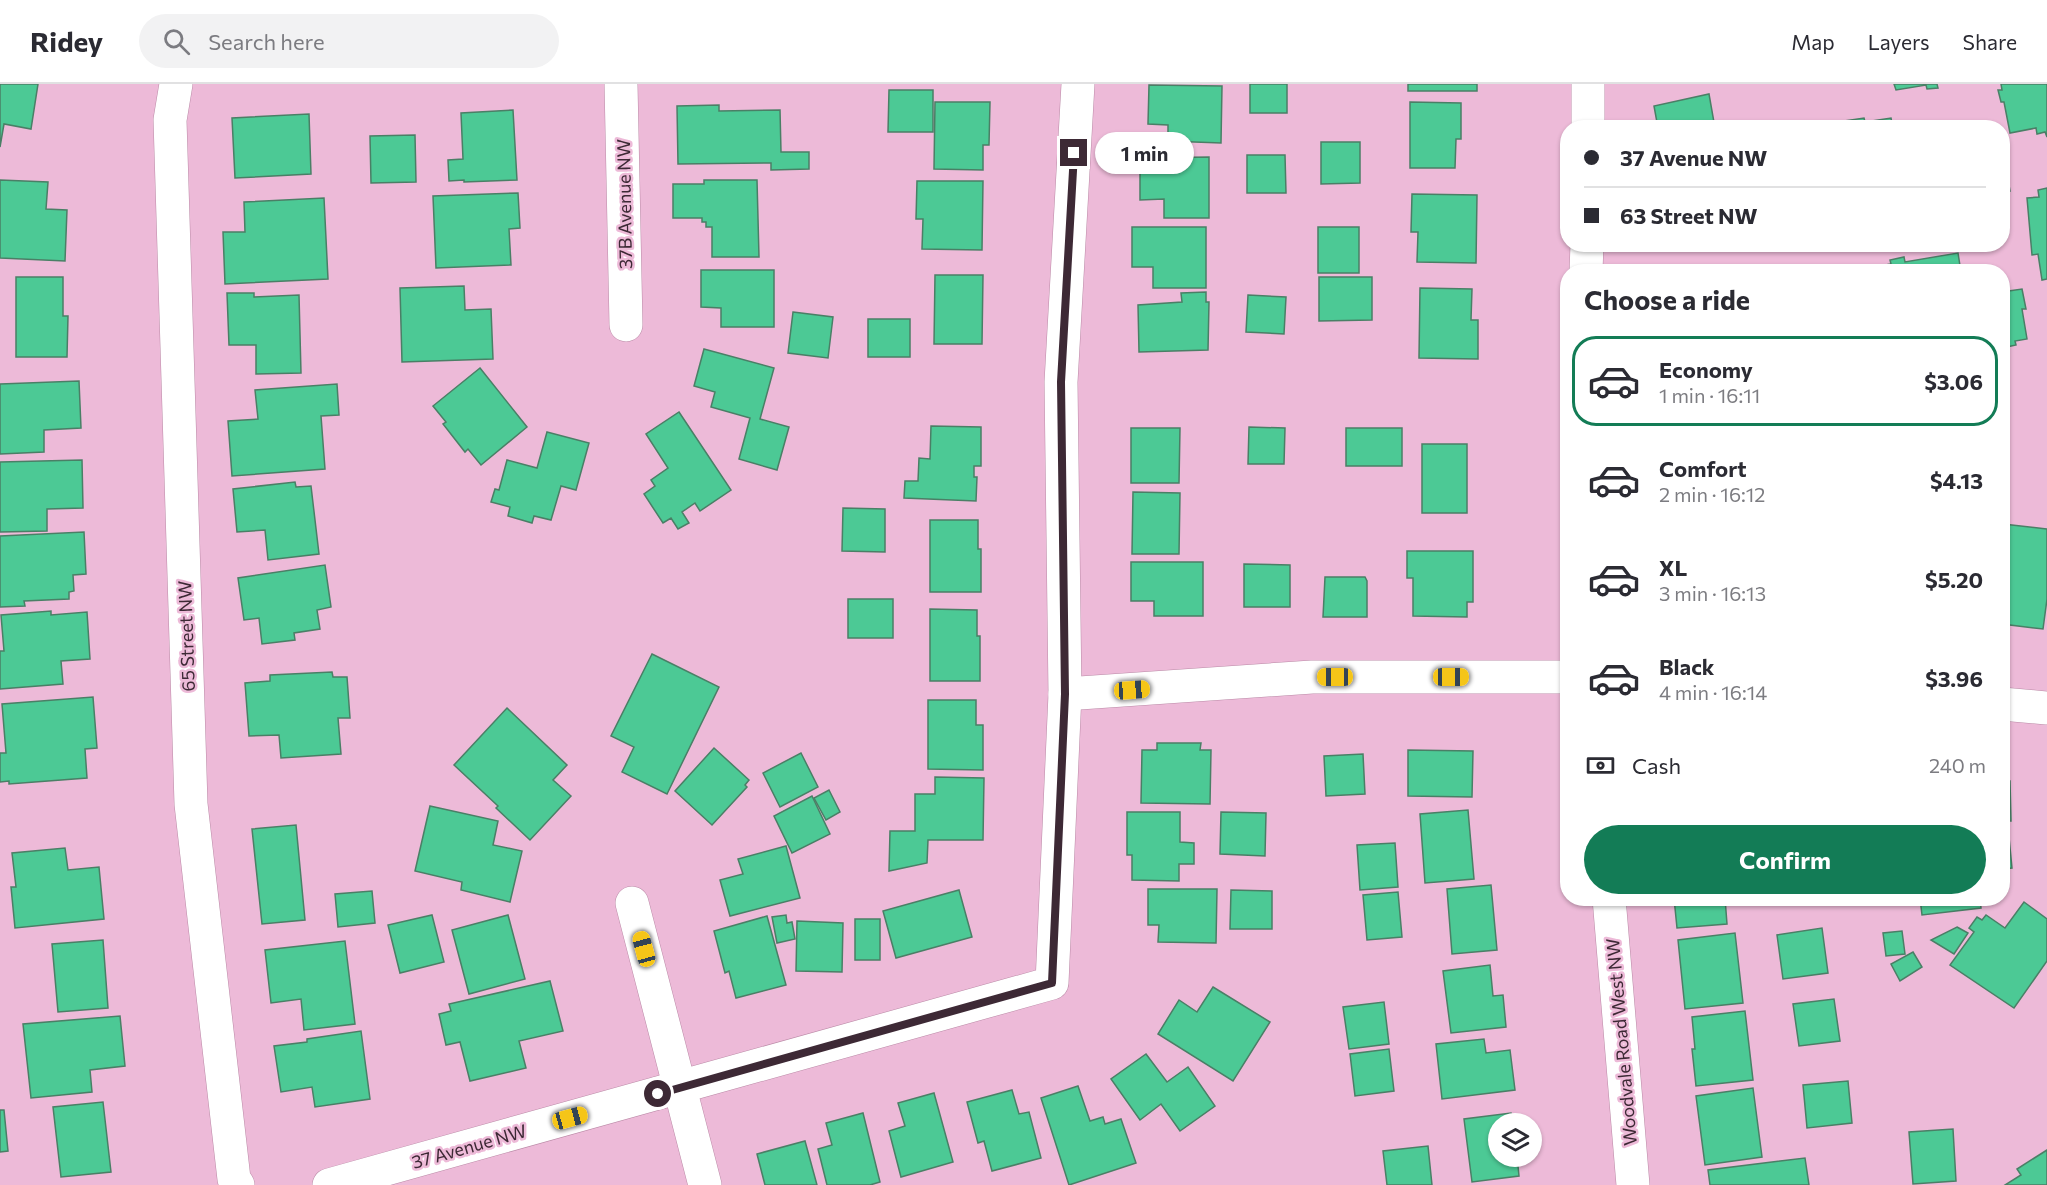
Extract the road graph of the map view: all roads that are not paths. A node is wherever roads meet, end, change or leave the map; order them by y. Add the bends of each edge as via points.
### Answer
1 (176, 84) edge
2 (621, 84) edge
3 (1078, 84) edge
4 (1588, 84) edge
5 (1588, 120) edge
6 (626, 325) dead end
7 (1560, 677) edge
8 (1065, 694) junction
9 (2010, 705) edge
10 (2047, 708) edge
11 (632, 903) dead end
12 (1610, 906) edge
13 (680, 1087) junction
14 (238, 1185) edge
15 (329, 1185) edge
16 (705, 1185) edge
17 (1633, 1185) edge

1 - 14 street, 65 Street NW via 170,120 191,804 234,1179
2 - 6 street, 37B Avenue NW
3 - 8 street via 1061,382
4 - 5 street
7 - 8 street via 1312,677
8 - 13 street, 37 Avenue NW via 1052,983
9 - 10 street
11 - 13 street
12 - 17 street, Woodvale Road West NW
13 - 15 street, 37 Avenue NW
13 - 16 street

